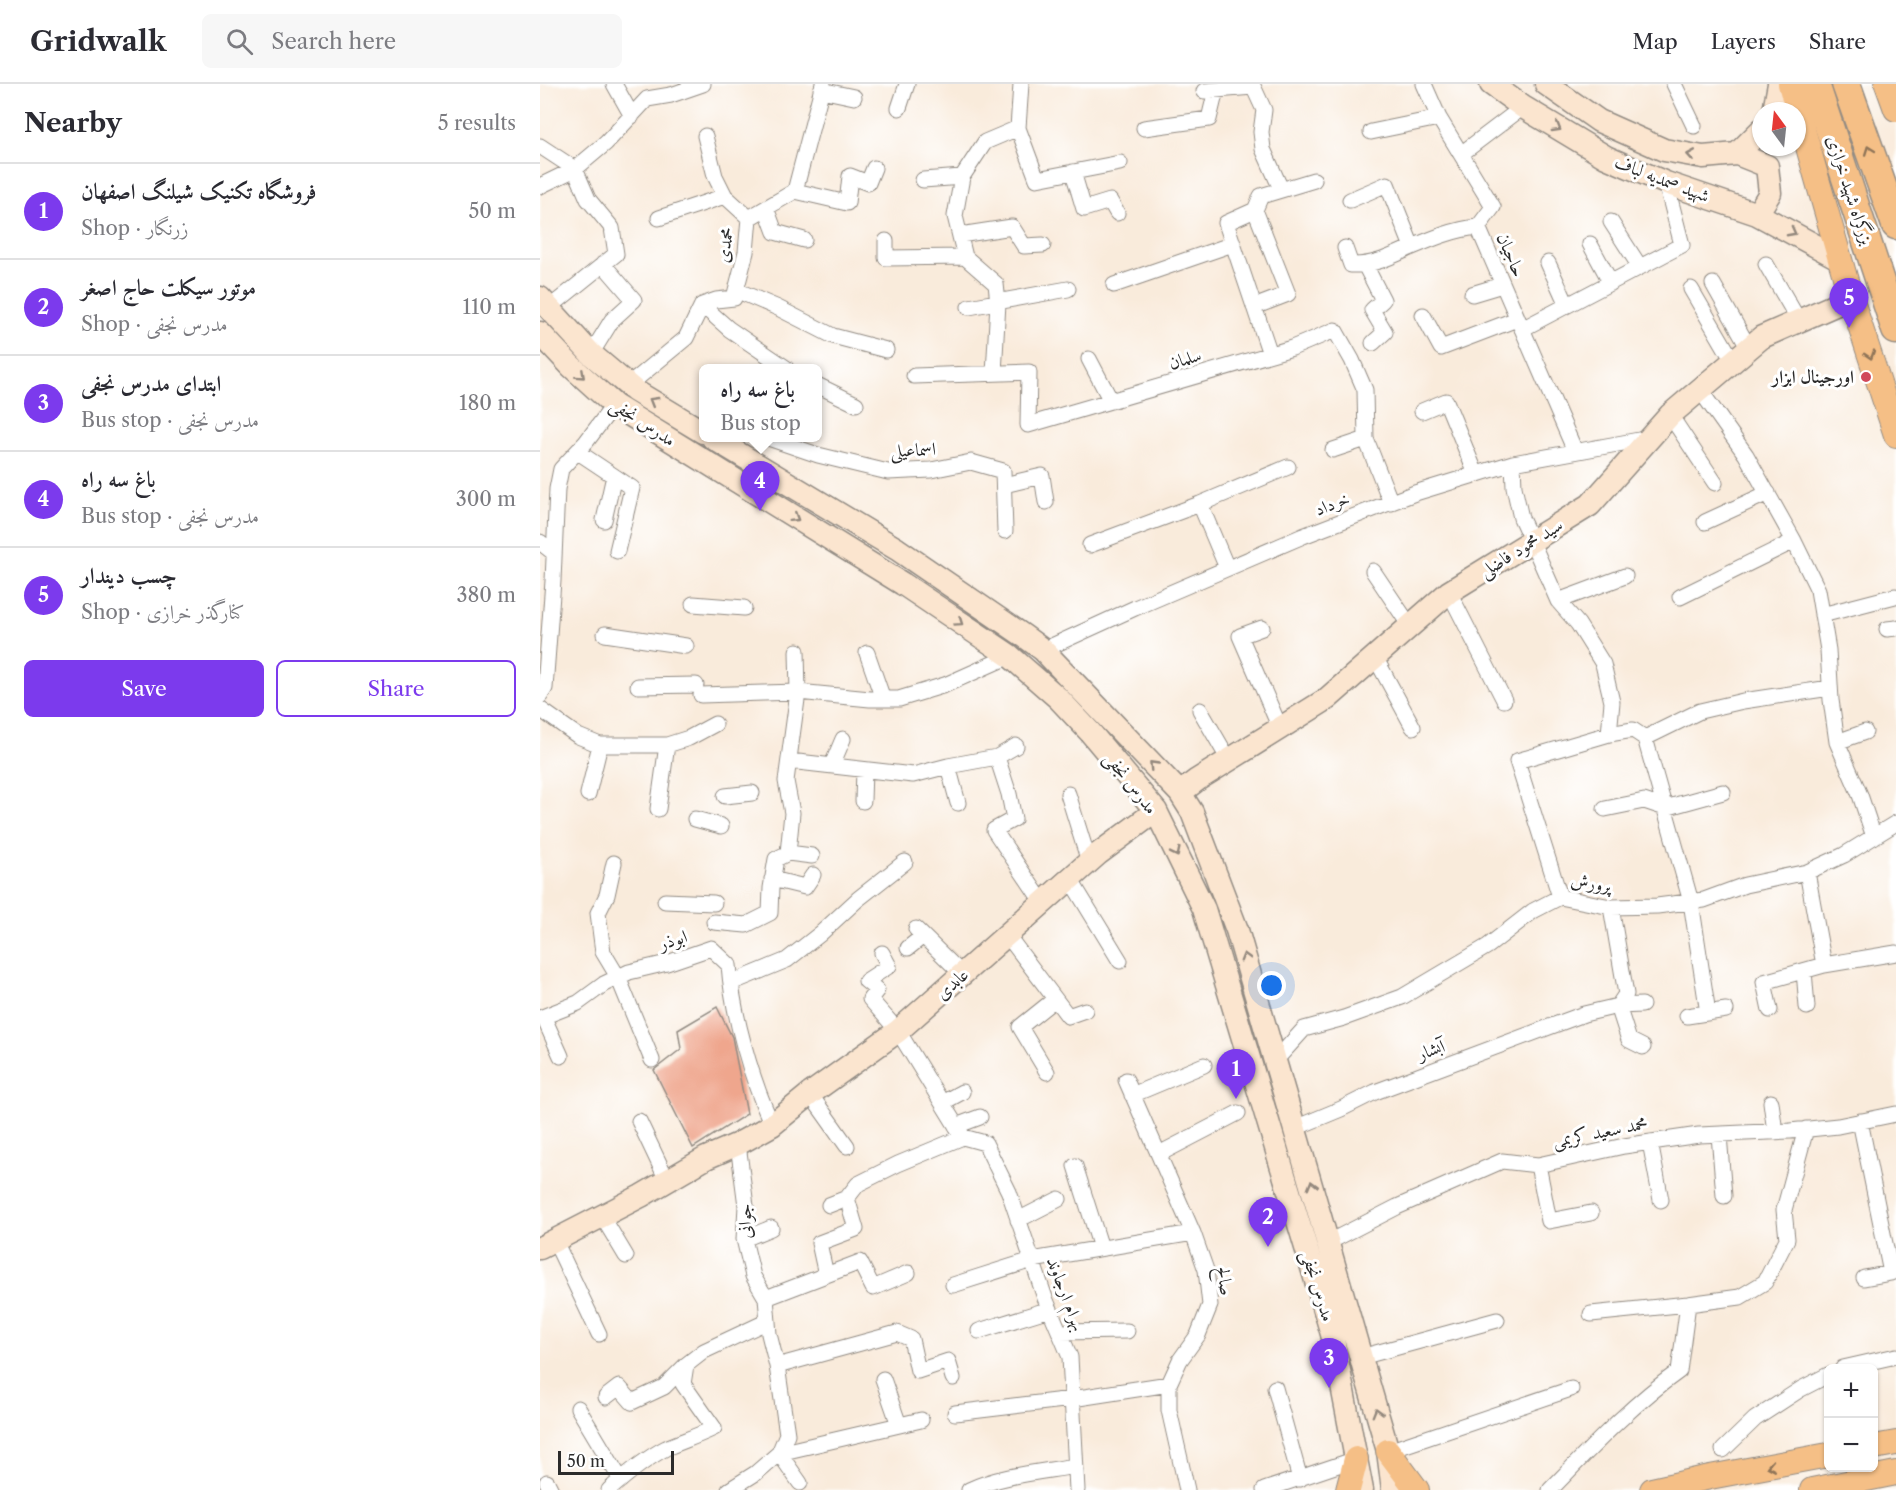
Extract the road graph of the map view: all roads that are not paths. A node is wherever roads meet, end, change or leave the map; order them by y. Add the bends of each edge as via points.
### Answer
1 (614, 84) edge
2 (703, 84) edge
3 (908, 84) edge
4 (1021, 84) edge
5 (1424, 84) edge
6 (1491, 84) edge
7 (1547, 84) edge
8 (1674, 84) edge
9 (1779, 84) edge
10 (1790, 84) edge
11 (1815, 84) edge
12 (1846, 84) edge
13 (1887, 84) edge
14 (1253, 86) edge
15 (822, 87) edge
16 (668, 89) edge
17 (854, 97) dead end
18 (1776, 102) edge
19 (1523, 107) junction
20 (899, 108) dead end
21 (1896, 110) edge
22 (632, 116) junction
23 (1439, 118) junction
24 (1694, 126) dead end
25 (1018, 128) junction
26 (1144, 128) dead end
27 (1371, 132) dead end
28 (705, 136) dead end
29 (1752, 139) edge
30 (540, 146) edge
31 (1737, 153) junction
32 (1461, 154) junction
33 (1120, 163) dead end
34 (874, 168) dead end
35 (575, 169) junction
36 (1073, 172) junction
37 (962, 177) junction
38 (923, 180) dead end
39 (1314, 180) dead end
40 (1666, 183) junction
41 (540, 186) edge
42 (1281, 189) junction
43 (795, 191) junction
44 (725, 196) junction
45 (1350, 200) dead end
46 (766, 208) junction
47 (1255, 210) junction
48 (1117, 213) dead end
49 (1757, 213) junction
50 (659, 218) dead end
51 (748, 218) junction
52 (1611, 222) dead end
53 (1896, 225) edge
54 (1478, 227) junction
55 (960, 236) junction
56 (804, 240) dead end
57 (886, 241) dead end
58 (1233, 244) junction
59 (1590, 244) dead end
60 (1042, 245) dead end
61 (1412, 247) junction
62 (1345, 248) dead end
63 (964, 257) junction
64 (1840, 258) junction
65 (1548, 263) dead end
66 (603, 264) junction
67 (1766, 264) dead end
68 (1365, 266) junction
69 (1640, 267) junction
70 (1611, 282) junction
71 (1713, 284) dead end
72 (1114, 285) dead end
73 (1502, 285) junction
74 (1068, 288) dead end
75 (1691, 288) dead end
76 (736, 290) junction
77 (1472, 294) dead end
78 (1851, 298) junction
79 (544, 303) edge
80 (998, 303) junction
81 (702, 305) junction
82 (1567, 305) junction
83 (969, 306) dead end
84 (1254, 307) junction
85 (1423, 315) dead end
86 (1799, 321) junction
87 (1520, 324) junction
88 (1896, 330) edge
89 (540, 333) edge
90 (1373, 343) dead end
91 (886, 350) dead end
92 (591, 354) junction
93 (1270, 354) junction
94 (1741, 355) junction
95 (1089, 359) dead end
96 (779, 364) edge
97 (994, 373) junction
98 (914, 376) dead end
99 (629, 385) junction
100 (822, 387) edge
101 (1700, 390) junction
102 (1111, 401) junction
103 (856, 404) dead end
104 (614, 405) junction
105 (1422, 411) dead end
106 (1670, 415) junction
107 (699, 429) edge
108 (1896, 435) edge
109 (1650, 438) junction
110 (1366, 439) junction
111 (720, 442) edge
112 (780, 442) edge
113 (1333, 450) dead end
114 (578, 452) junction
115 (1575, 452) junction
116 (1513, 463) junction
117 (1288, 467) dead end
118 (1476, 474) junction
119 (614, 476) junction
120 (1715, 483) dead end
121 (1004, 485) junction
122 (1768, 493) junction
123 (1046, 502) dead end
124 (1391, 502) junction
125 (1200, 504) junction
126 (840, 514) junction
127 (604, 520) dead end
128 (1705, 522) dead end
129 (1005, 531) dead end
130 (828, 539) junction
131 (1794, 541) junction
132 (540, 542) edge
133 (1532, 542) junction
134 (1090, 545) dead end
135 (617, 551) dead end
136 (554, 554) junction
137 (1227, 568) junction
138 (1373, 571) dead end
139 (1625, 576) dead end
140 (1449, 592) junction
141 (1895, 596) edge
142 (1680, 597) dead end
143 (1558, 601) junction
144 (693, 604) dead end
145 (744, 608) dead end
146 (1822, 615) junction
147 (1410, 626) junction
148 (1262, 628) dead end
149 (604, 634) dead end
150 (686, 646) dead end
151 (1043, 650) junction
152 (797, 651) dead end
153 (867, 653) dead end
154 (1010, 656) junction
155 (1375, 657) junction
156 (638, 686) dead end
157 (1830, 688) junction
158 (798, 692) junction
159 (540, 696) edge
160 (883, 699) junction
161 (1504, 700) dead end
162 (540, 709) edge
163 (1200, 710) dead end
164 (715, 724) dead end
165 (1413, 727) dead end
166 (1280, 728) junction
167 (1865, 732) dead end
168 (1608, 734) junction
169 (1645, 738) junction
170 (843, 740) dead end
171 (1837, 742) junction
172 (600, 745) junction
173 (667, 745) junction
174 (1016, 746) dead end
175 (997, 757) junction
176 (1229, 760) junction
177 (789, 761) junction
178 (832, 765) junction
179 (948, 766) junction
180 (864, 770) junction
181 (1723, 792) dead end
182 (752, 793) dead end
183 (1180, 793) junction
184 (588, 794) dead end
185 (1068, 794) dead end
186 (725, 796) dead end
187 (862, 801) dead end
188 (958, 802) dead end
189 (1605, 808) dead end
190 (1665, 808) junction
191 (658, 809) dead end
192 (1156, 812) junction
193 (695, 819) dead end
194 (1896, 823) edge
195 (721, 826) dead end
196 (1874, 837) junction
197 (788, 853) junction
198 (812, 856) dead end
199 (905, 862) dead end
200 (1089, 862) junction
201 (614, 863) dead end
202 (1807, 872) junction
203 (813, 875) dead end
204 (772, 879) junction
205 (1070, 879) junction
206 (1560, 897) junction
207 (665, 901) dead end
208 (1691, 902) junction
209 (714, 903) dead end
210 (1043, 903) junction
211 (1611, 907) junction
212 (714, 922) dead end
213 (1007, 935) junction
214 (908, 948) dead end
215 (882, 953) dead end
216 (1896, 953) edge
217 (1120, 961) dead end
218 (1824, 965) junction
219 (1804, 971) junction
220 (963, 975) junction
221 (618, 977) junction
222 (731, 983) junction
223 (1055, 999) junction
224 (1642, 1005) dead end
225 (1618, 1006) junction
226 (1807, 1007) dead end
227 (1084, 1010) dead end
228 (1726, 1010) dead end
229 (1770, 1010) dead end
230 (1708, 1013) junction
231 (1687, 1016) dead end
232 (542, 1018) edge
233 (898, 1031) junction
234 (1644, 1047) dead end
235 (561, 1056) dead end
236 (652, 1060) dead end
237 (1275, 1060) junction
238 (1204, 1065) dead end
239 (1047, 1072) dead end
240 (962, 1092) dead end
241 (810, 1094) junction
242 (1771, 1102) dead end
243 (942, 1103) junction
244 (1238, 1113) dead end
245 (1896, 1114) edge
246 (980, 1117) dead end
247 (639, 1121) dead end
248 (1860, 1121) junction
249 (772, 1125) junction
250 (1295, 1128) junction
251 (1806, 1129) junction
252 (960, 1132) junction
253 (1775, 1132) junction
254 (1719, 1135) junction
255 (1650, 1142) junction
256 (738, 1144) junction
257 (847, 1146) dead end
258 (1159, 1154) junction
259 (1538, 1165) junction
260 (1075, 1166) dead end
261 (667, 1180) junction
262 (1724, 1196) dead end
263 (847, 1198) junction
264 (1059, 1199) dead end
265 (1662, 1200) dead end
266 (829, 1205) dead end
267 (1591, 1213) dead end
268 (602, 1215) junction
269 (1322, 1219) junction
270 (1018, 1220) junction
271 (1299, 1225) junction
272 (771, 1228) dead end
273 (1193, 1233) junction
274 (744, 1239) junction
275 (1329, 1242) junction
276 (547, 1245) edge
277 (1101, 1248) junction
278 (626, 1256) dead end
279 (1032, 1260) junction
280 (908, 1273) dead end
281 (826, 1275) junction
282 (1864, 1278) dead end
283 (953, 1285) dead end
284 (766, 1298) junction
285 (1688, 1304) junction
286 (1050, 1309) junction
287 (1591, 1314) dead end
288 (1497, 1320) dead end
289 (768, 1321) junction
290 (979, 1331) dead end
291 (1127, 1331) dead end
292 (1060, 1332) junction
293 (599, 1334) dead end
294 (1896, 1356) edge
295 (1362, 1357) junction
296 (1861, 1364) edge
297 (686, 1365) junction
298 (777, 1366) junction
299 (953, 1378) dead end
300 (1824, 1378) edge
301 (883, 1379) dead end
302 (1169, 1384) junction
303 (1275, 1388) dead end
304 (1570, 1389) dead end
305 (606, 1398) dead end
306 (1072, 1399) junction
307 (578, 1408) dead end
308 (955, 1413) dead end
309 (921, 1420) dead end
310 (899, 1425) junction
311 (1896, 1443) edge
312 (1878, 1446) edge
313 (1388, 1450) junction
314 (1723, 1450) dead end
315 (779, 1453) junction
316 (1824, 1456) edge
317 (1356, 1459) junction
318 (1075, 1466) junction
319 (1896, 1473) edge
320 (621, 1479) junction
321 (1300, 1479) junction
322 (800, 1483) dead end
323 (609, 1490) edge
324 (729, 1490) edge
325 (969, 1490) edge
326 (1077, 1490) edge
327 (1187, 1490) edge
328 (1264, 1490) edge
329 (1348, 1490) edge
330 (1362, 1490) edge
331 (1393, 1490) edge
332 (1417, 1490) edge
333 (1550, 1490) edge
334 (1652, 1490) edge
335 (1812, 1490) edge

1 - 22 street
2 - 16 street
3 - 20 street
4 - 25 street
5 - 23 street, حاجیان
6 - 19 main road, شهید صمدیه لباف
31 -> 7 main road, شهید صمدیه لباف via 1703,157 1664,150 1599,121
8 - 24 street
9 - 18 main road
10 - 64 main road
11 - 88 highway, بزرگراه شهید خرازی
53 -> 12 highway, بزرگراه شهید خرازی
13 - 21 main road
14 - 26 street via 1210,91 1209,119
14 - 42 street via 1264,110 1263,149
15 - 17 street
15 - 43 street
16 - 22 street via 647,99
19 - 32 street
19 -> 40 main road, شهید صمدیه لباف via 1606,157
22 - 35 street
23 - 27 street
23 - 32 street, حاجیان
25 - 36 street via 1037,179
25 - 37 street via 985,142
28 - 44 street via 715,176
29 - 31 main road
30 - 35 street
31 - 49 main road via 1767,166 1770,193
32 - 54 street, حاجیان via 1493,207
33 - 36 street
34 - 43 street via 868,183 850,176 847,203
35 - 41 street
35 - 66 street via 588,199 612,228 616,254
36 - 48 street via 1084,209 1110,201
37 - 38 street
37 - 55 street via 955,216
39 - 42 street
40 - 49 main road, شهید صمدیه لباف
40 - 69 street via 1682,245
42 - 47 street via 1261,196
43 - 46 street, محمدی
44 - 50 street
44 - 51 street
45 - 61 street via 1387,184
46 - 51 street, محمدی
46 - 56 street via 776,232
47 - 58 street via 1226,223
47 - 84 street via 1288,294
49 -> 64 main road, شهید صمدیه لباف
51 - 76 street, محمدی via 746,252
52 - 69 street
54 - 61 street
54 - 73 street, حاجیان
55 - 60 street via 1012,227 1024,246
55 - 63 street
57 - 63 street via 886,258
58 - 72 street
58 - 84 street
59 - 70 street
61 - 68 street
62 - 68 street via 1351,265
63 - 80 street via 996,284
64 - 78 main road
65 - 82 street
66 - 79 street
66 - 92 street via 634,300 612,320
67 - 86 street
68 - 90 street via 1383,300 1372,310 1385,332
69 - 70 street
70 - 82 street
71 - 94 street
73 - 77 street
73 - 87 street, حاجیان
74 - 80 street
75 - 94 street
76 - 81 street, محمدی via 734,298
76 - 91 street via 833,336
78 - 86 main road, سید محمود فاضلی
78 -> 108 main road
79 - 92 main road, مدرس نجفی
80 - 83 street
80 - 97 street
81 - 96 street
81 - 99 street via 686,338
82 - 87 street
84 - 93 street
85 - 87 street via 1441,348
86 - 94 main road, سید محمود فاضلی via 1762,337
87 - 115 street, حاجیان
89 -> 104 main road, مدرس نجفی
92 - 99 main road, مدرس نجفی
93 - 102 street, سلمان
93 - 110 street, سلمان via 1335,330 1365,390
94 - 101 main road, سید محمود فاضلی
95 - 102 street
97 - 98 street, سلمان
97 - 102 street, سلمان via 1029,372 1028,425
107 -> 99 main road, مدرس نجفی
100 - 103 street
101 - 106 main road, سید محمود فاضلی
101 - 122 street via 1746,454
104 - 114 street
104 -> 130 main road, مدرس نجفی
105 - 118 street via 1446,401
106 - 109 main road, سید محمود فاضلی
106 - 120 street
109 - 115 street, خرداد
109 - 133 main road, سید محمود فاضلی via 1590,505
110 - 113 street
110 - 124 street, سلمان
111 - 126 main road, مدرس نجفی
112 - 121 street, اسماعیلی via 888,472 931,470 971,462 1004,471
114 - 119 street
114 - 136 street via 561,469
115 - 116 street, خرداد
116 - 118 street, خرداد
116 - 133 street via 1521,518
117 - 125 street
118 - 124 street, خرداد
119 - 127 street
119 - 135 street via 632,488
121 - 123 street via 1042,476
121 - 129 street
122 - 128 street
122 - 131 street
124 - 137 street, خرداد
125 - 134 street
125 - 137 street
126 - 130 main road
126 - 151 main road, مدرس نجفی
130 -> 154 main road, مدرس نجفی
131 - 142 street
131 - 146 street via 1818,590
132 - 136 street
133 - 140 main road, سید محمود فاضلی
133 - 143 street
136 - 159 street via 545,688
137 - 151 street, خرداد
138 - 147 street
139 - 143 street
140 - 147 main road, سید محمود فاضلی
140 - 161 street
141 - 146 street
143 - 168 street via 1603,664 1612,702
144 - 145 street
146 - 157 street
147 - 155 main road, سید محمود فاضلی
148 - 166 street via 1240,636
149 - 150 street
183 -> 151 main road, مدرس نجفی
152 - 158 street
153 - 160 street
154 - 160 street via 945,685 899,699
154 - 192 main road, مدرس نجفی via 1090,732
155 - 165 street
155 - 166 main road, سید محمود فاضلی via 1327,699
156 - 158 street
157 - 169 street via 1700,711
157 - 171 street
158 - 160 street
158 - 177 street
162 - 172 street via 578,736
163 - 176 street
164 - 173 street
166 - 176 main road, سید محمود فاضلی
167 - 171 street
168 - 169 street via 1633,730
168 - 206 street via 1517,761
169 - 190 street
170 - 178 street
171 - 196 street
172 - 173 street
172 - 184 street
173 - 191 street
174 - 175 street
175 - 179 street
175 - 210 street via 1014,819 994,830
176 - 183 main road, سید محمود فاضلی
177 - 178 street
177 - 197 street via 786,781 792,813
178 - 180 street
179 - 180 street via 913,775
179 - 188 street
180 - 187 street
181 - 190 street
182 - 186 street
237 -> 183 main road, مدرس نجفی via 1237,930 1192,812
185 - 200 street
189 - 190 street via 1644,801
190 - 208 street
192 - 200 main road, عابدی
192 -> 271 main road, مدرس نجفی via 1204,909
193 - 195 street
194 - 196 street, پرورش
196 - 202 street, پرورش
197 - 198 street
197 - 204 street via 776,859
199 - 222 street via 787,960
200 - 205 main road, عابدی
201 - 221 street via 607,895 598,913 603,952
202 - 208 street, پرورش
202 - 218 street
203 - 204 street via 805,887
204 - 212 street via 770,913 746,925
205 - 210 main road, عابدی
205 - 217 street
206 - 211 street, پرورش
206 - 237 street, پرورش via 1533,910 1488,945 1402,997 1304,1029
207 - 209 street
208 - 211 street, پرورش
208 - 230 street
210 - 213 main road, عابدی
211 - 225 street via 1626,994
213 - 220 main road, عابدی
213 - 223 street
214 - 220 street via 919,932
215 - 233 street via 888,966 866,981 877,990 870,999
216 - 218 street
218 - 219 street
219 - 226 street
219 - 229 street via 1764,982
220 - 233 main road, عابدی
221 - 222 street, ابوذر via 711,948 729,964
221 - 232 street, ابوذر via 578,1003
221 - 236 street
222 - 249 street, ابوذر via 760,1098
223 - 227 street via 1068,1016
223 - 239 street via 1020,1027
224 - 225 street, آبشار
225 - 234 street via 1629,1040
225 - 250 street, آبشار via 1584,1014 1376,1092
228 - 230 street
230 - 231 street
232 - 235 street
233 - 241 main road, عابدی
233 - 243 street
237 - 250 main road, مدرس نجفی
238 - 258 street, صالح via 1129,1088
240 - 243 street
241 - 249 main road, عابدی
241 - 257 street
242 - 253 street
243 - 252 street
244 - 258 street
245 - 248 street, محمد سعید کریمی
246 - 252 street
247 - 261 street
248 - 251 street, محمد سعید کریمی
248 - 282 street via 1891,1273
249 - 256 main road, عابدی
269 -> 250 main road, مدرس نجفی
251 - 253 street, محمد سعید کریمی
251 - 285 street via 1784,1210 1786,1239 1765,1282 1740,1297
252 - 263 street via 858,1184
252 - 270 street, بهرام ارجاوند via 985,1143
253 - 254 street, محمد سعید کریمی
254 - 255 street, محمد سعید کریمی
254 - 262 street
255 - 259 street, محمد سعید کریمی
255 - 265 street
256 - 261 main road
256 - 274 street, جوانی via 746,1206
258 - 273 street, صالح
259 - 267 street via 1549,1221
259 - 275 street, محمد سعید کریمی via 1502,1161
260 - 277 street
261 - 268 main road
263 - 266 street
263 - 281 street via 856,1229 819,1243
264 - 270 street
268 - 276 main road
268 - 278 street
269 - 271 main road
269 - 275 main road, مدرس نجفی
270 - 279 street, بهرام ارجاوند
271 - 317 main road, مدرس نجفی via 1332,1334
272 - 274 street
273 - 277 street
273 - 302 street, صالح via 1206,1270 1210,1305 1198,1335
274 - 284 street, جوانی via 753,1276
275 - 295 main road, مدرس نجفی
276 - 293 street
277 - 279 street
279 - 283 street
279 - 286 street, بهرام ارجاوند
280 - 281 street via 873,1288 860,1262
281 - 284 street
284 - 289 street, جوانی
285 - 287 street
285 - 333 street via 1679,1371 1608,1429
286 - 290 street
286 - 292 street, بهرام ارجاوند
288 - 295 street
289 - 297 street
289 - 298 street, جوانی
291 - 292 street
292 - 306 street, بهرام ارجاوند via 1070,1357
294 - 296 street
313 -> 295 main road, مدرس نجفی
297 - 305 street via 664,1387 632,1402 619,1388
297 - 320 street via 683,1384 714,1428 666,1448
298 - 299 street via 897,1333 911,1339 918,1371 948,1361
298 - 315 street, جوانی via 787,1434
300 - 314 street via 1755,1419
301 - 310 street
302 - 306 street
302 - 327 street, صالح via 1170,1410
303 - 321 street
304 - 313 street
306 - 308 street
306 - 318 street, بهرام ارجاوند
307 - 320 street
309 - 310 street
310 - 315 street
311 - 312 main road
313 - 331 main road, مدرس نجفی
313 - 332 main road
315 - 322 street
315 - 324 street
316 -> 334 main road
317 - 321 street
317 - 329 main road
317 - 330 main road, مدرس نجفی
318 - 325 street
318 - 326 street, بهرام ارجاوند
319 - 335 main road
320 - 323 street
321 - 328 street

